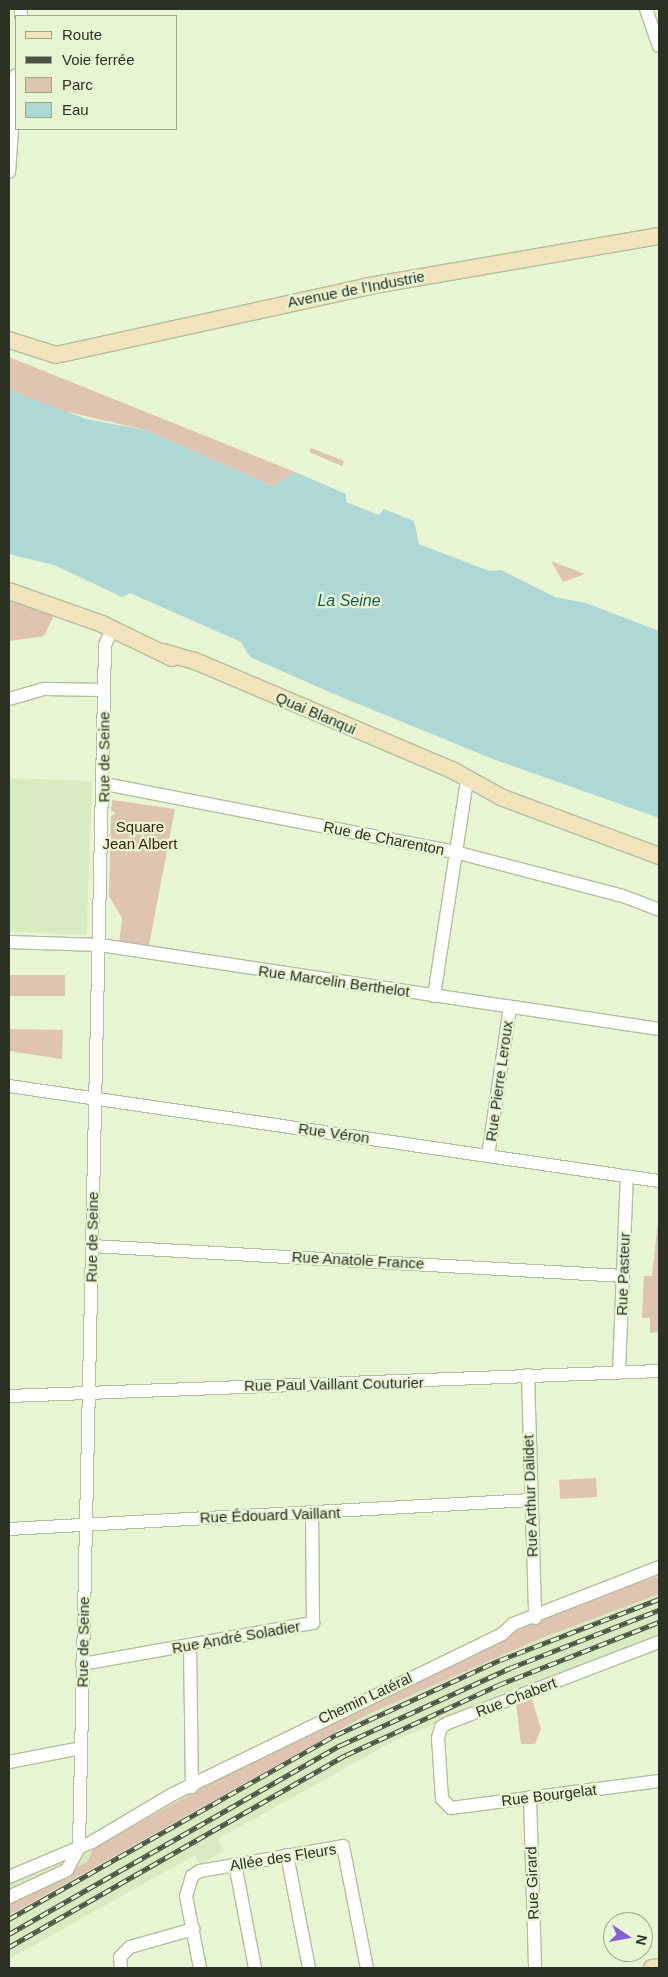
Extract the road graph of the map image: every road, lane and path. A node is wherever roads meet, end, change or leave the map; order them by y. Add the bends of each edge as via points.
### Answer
1 (646, 9) edge
2 (659, 46) edge
3 (15, 89) edge
4 (9, 172) edge
5 (659, 236) edge
6 (9, 340) edge
7 (9, 584) edge
8 (9, 591) edge
9 (107, 626) junction
10 (104, 690) junction
11 (9, 699) edge
12 (467, 780) junction
13 (105, 784) junction
14 (496, 793) junction
15 (659, 850) edge
16 (454, 852) junction
17 (659, 856) edge
18 (659, 910) edge
19 (9, 942) edge
20 (100, 945) junction
21 (434, 996) junction
22 (510, 1007) junction
23 (659, 1029) edge
24 (9, 1086) edge
25 (93, 1098) junction
26 (488, 1156) junction
27 (627, 1176) junction
28 (659, 1181) edge
29 (92, 1246) junction
30 (623, 1276) junction
31 (659, 1371) edge
32 (619, 1372) junction
33 (528, 1375) junction
34 (88, 1394) junction
35 (9, 1396) edge
36 (531, 1500) junction
37 (312, 1514) junction
38 (86, 1522) junction
39 (9, 1529) edge
40 (659, 1566) edge
41 (535, 1618) junction
42 (659, 1642) edge
43 (190, 1645) junction
44 (82, 1664) junction
45 (81, 1748) junction
46 (9, 1762) edge
47 (659, 1781) edge
48 (192, 1787) junction
49 (530, 1797) junction
50 (442, 1799) joint
51 (79, 1847) junction
52 (288, 1855) junction
53 (235, 1864) junction
54 (9, 1877) edge
55 (9, 1897) edge
56 (193, 1929) junction
57 (659, 1967) edge
58 (121, 1968) edge
59 (200, 1968) edge
60 (255, 1968) edge
61 (309, 1968) edge
62 (367, 1968) edge
63 (535, 1968) edge
64 (652, 1968) edge

1 - 2 street
3 - 4 street
5 - 6 main road, Avenue de l'Industrie via 369,286 56,355
7 - 9 main road, Quai Blanqui via 46,595
8 - 9 main road, Quai Blanqui
9 - 10 street, Rue de Seine
9 - 12 main road, Quai Blanqui
10 - 11 street via 46,689
10 - 13 street, Rue de Seine
12 - 14 main road, Quai Blanqui
12 - 16 street
13 - 16 street, Rue de Charenton
13 - 20 street, Rue de Seine
14 - 15 main road, Quai Blanqui via 512,794
14 - 17 main road, Quai Blanqui
16 - 18 street, Rue de Charenton via 623,896
16 - 21 street
19 - 20 street, Rue Marcelin Berthelot
20 - 21 street, Rue Marcelin Berthelot
20 - 25 street, Rue de Seine
21 - 22 street, Rue Marcelin Berthelot
22 - 23 street, Rue Marcelin Berthelot
22 - 26 street, Rue Pierre Leroux
24 - 25 street, Rue Véron
25 - 26 street, Rue Véron
25 - 29 street, Rue de Seine
26 - 27 street, Rue Véron
27 - 28 street, Rue Véron
27 - 30 street, Rue Pasteur
29 - 30 street, Rue Anatole France
29 - 34 street, Rue de Seine
30 - 32 street, Rue Pasteur
31 - 32 street, Rue Paul Vaillant Couturier
32 - 33 street, Rue Paul Vaillant Couturier
33 - 34 street, Rue Paul Vaillant Couturier via 484,1380 408,1379
33 - 36 street, Rue Arthur Dalidet
34 - 35 street, Rue Paul Vaillant Couturier
34 - 38 street, Rue de Seine
36 - 37 street, Rue Édouard Vaillant
36 - 41 street, Rue Arthur Dalidet
37 - 38 street, Rue Édouard Vaillant
37 - 43 street, Rue André Soladier via 313,1624
38 - 39 street, Rue Édouard Vaillant
38 - 44 street, Rue de Seine
40 - 41 street, Chemin Latéral
41 - 48 street, Chemin Latéral via 317,1721
42 - 50 street, Rue Chabert via 441,1727
43 - 44 street, Rue André Soladier
43 - 48 street
44 - 45 street, Rue de Seine
45 - 46 street
45 - 51 street, Rue de Seine
47 - 49 street, Rue Bourgelat
48 - 51 street, Chemin Latéral
49 - 50 street, Rue Bourgelat via 451,1808
49 - 63 street, Rue Girard
51 - 54 street, Chemin Latéral
51 - 55 street via 67,1870
52 - 53 street, Allée des Fleurs
52 - 61 street
52 - 62 street, Allée des Fleurs via 343,1846
53 - 56 street, Allée des Fleurs via 192,1876 186,1886
53 - 60 street
56 - 58 street via 130,1947 120,1957
56 - 59 street
57 - 64 main road

